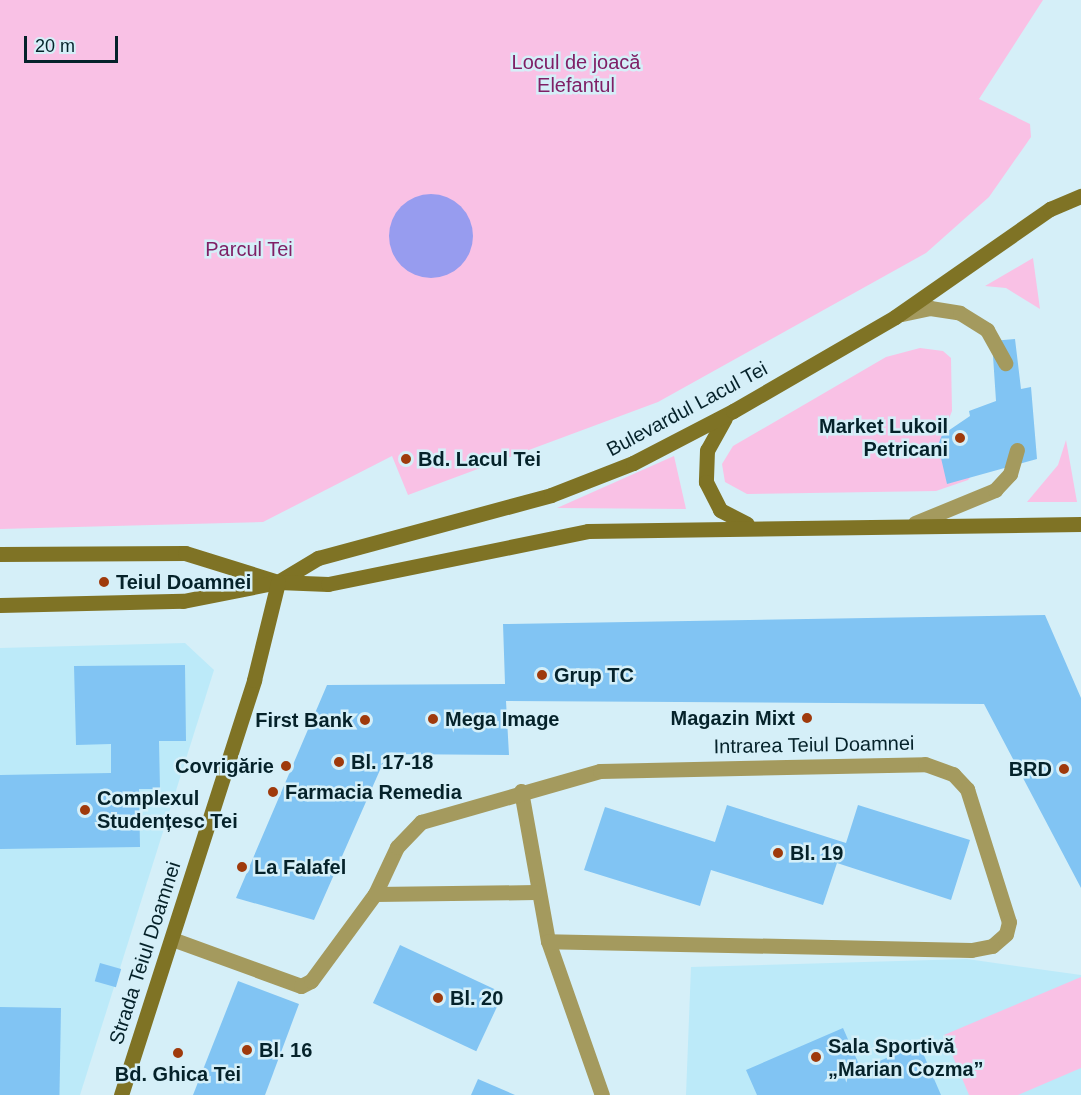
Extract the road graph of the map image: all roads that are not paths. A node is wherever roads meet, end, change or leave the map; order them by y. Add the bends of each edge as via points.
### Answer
1 (1081, 196) edge
2 (895, 317) junction
3 (1005, 363) dead end
4 (734, 411) junction
5 (1017, 450) dead end
6 (915, 523) junction
7 (1081, 524) edge
8 (765, 526) junction
9 (0, 554) edge
10 (278, 582) junction
11 (0, 605) edge
12 (521, 791) junction
13 (535, 892) junction
14 (375, 894) junction
15 (172, 939) junction
16 (548, 941) junction
17 (121, 1095) edge
18 (602, 1095) edge

1 - 2 main road, Bulevardul Lacul Tei via 1050,209
2 - 3 street via 923,308 960,313 987,330
2 - 4 main road, Bulevardul Lacul Tei
4 - 8 main road via 710,440 706,482 725,514
4 - 10 main road, Bulevardul Lacul Tei via 591,481 318,558
5 - 6 street via 1010,474 995,490
6 - 7 main road, Bulevardul Lacul Tei
6 - 8 main road, Bulevardul Lacul Tei
8 - 10 main road, Bulevardul Lacul Tei via 588,531 360,580
9 - 10 main road, Bulevardul Lacul Tei via 185,553
10 - 11 main road, Bulevardul Lacul Tei via 183,601
10 - 15 main road, Strada Teiul Doamnei via 254,680
12 - 13 street
12 - 14 street, Intrarea Teiul Doamnei via 421,822 397,847
12 - 16 street, Intrarea Teiul Doamnei via 600,771 938,766 967,789 1009,922 1006,934 992,946 971,950
13 - 14 street
13 - 16 street
14 - 15 street, Intrarea Teiul Doamnei via 311,981 301,986
15 - 17 main road, Strada Teiul Doamnei
16 - 18 street

